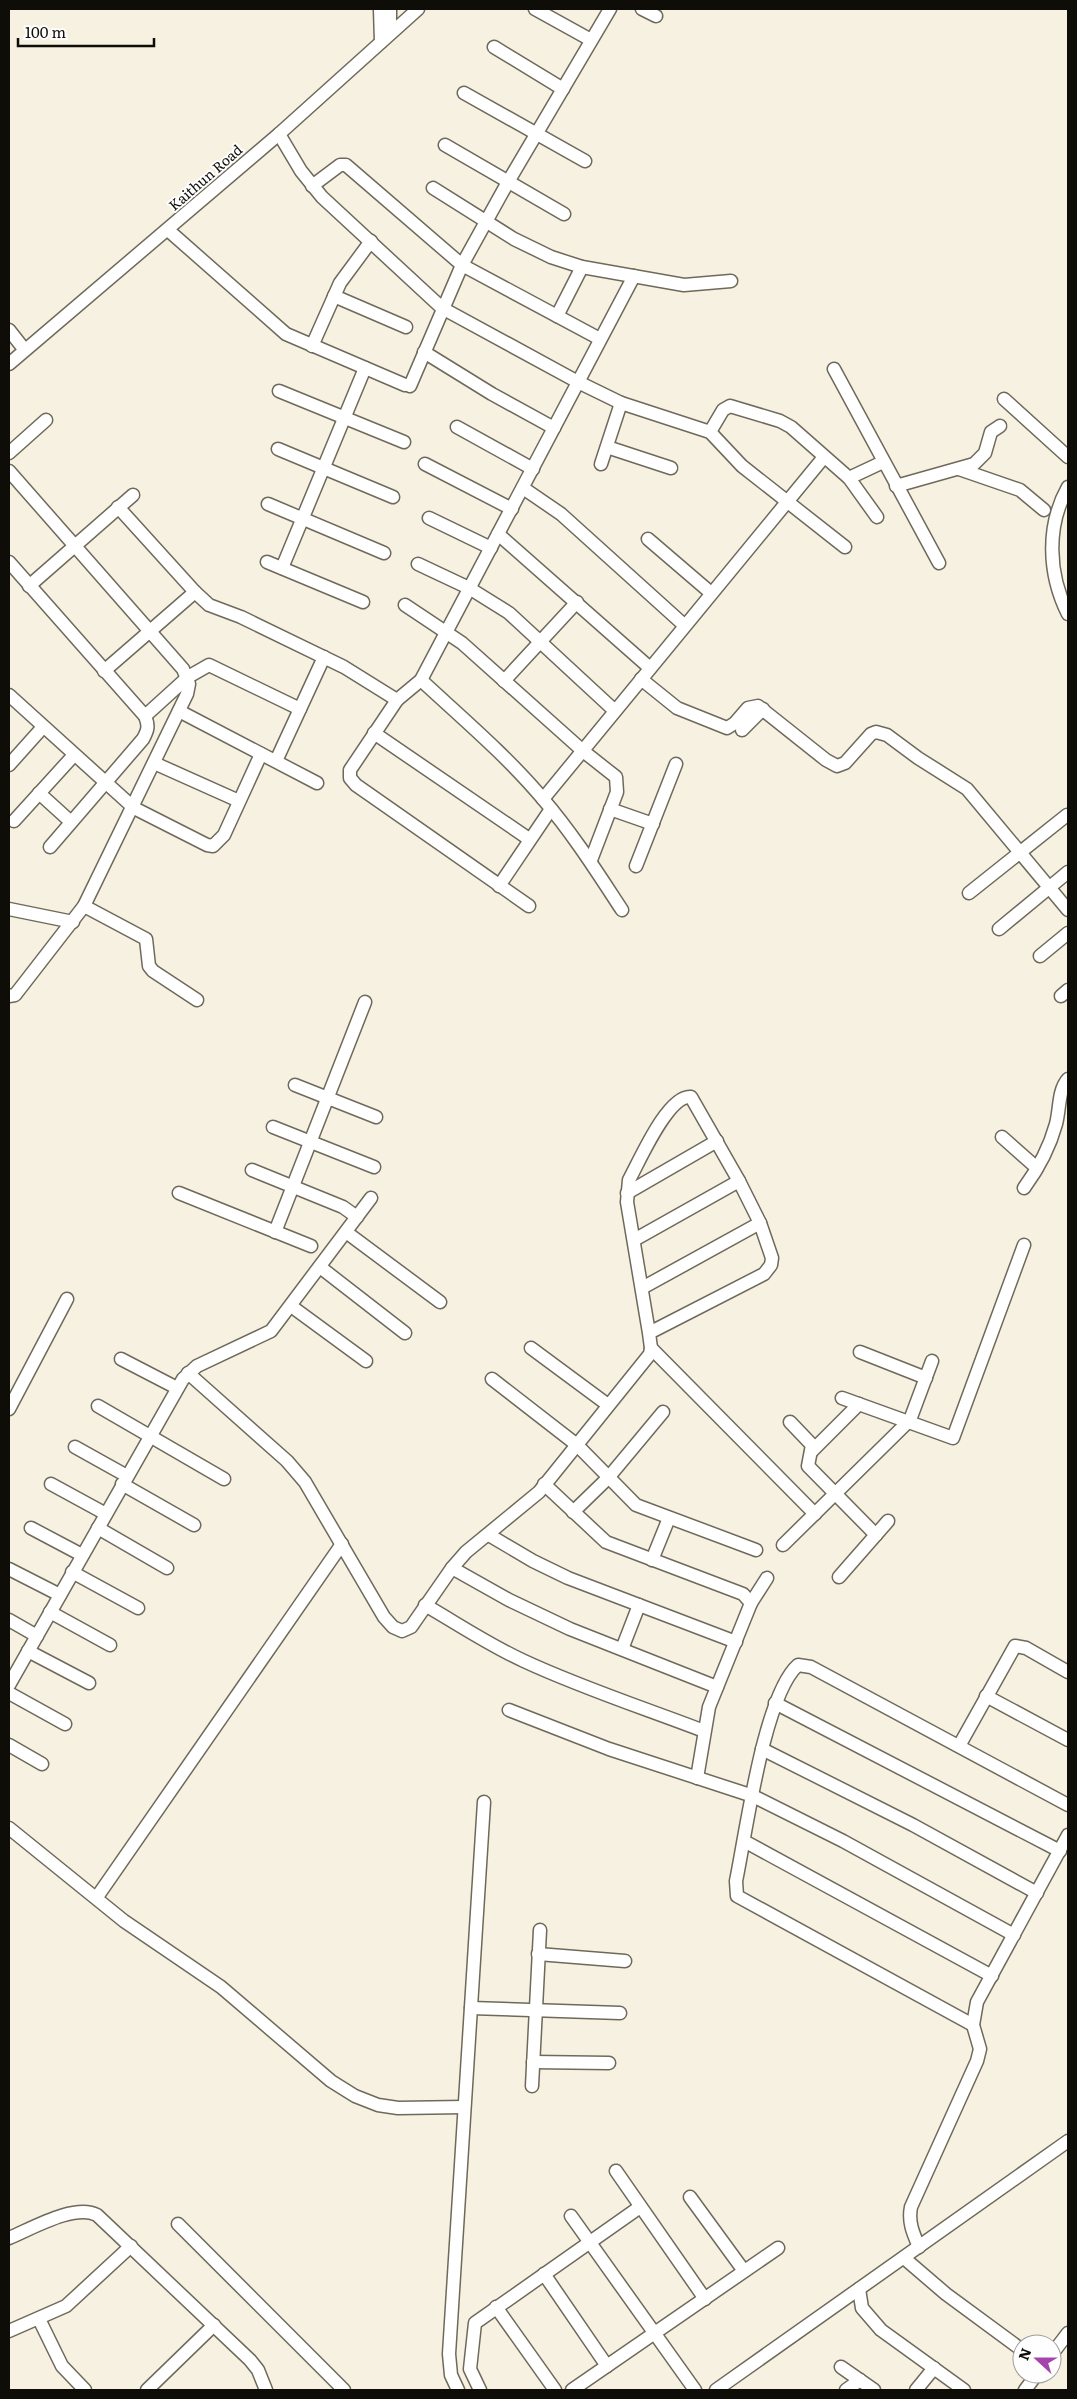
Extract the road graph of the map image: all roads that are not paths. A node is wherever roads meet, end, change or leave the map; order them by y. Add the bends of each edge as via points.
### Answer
1 (380, 9) edge
2 (390, 9) edge
3 (418, 9) edge
4 (535, 9) edge
5 (610, 9) edge
6 (642, 9) edge
7 (656, 16) dead end
8 (386, 37) junction
9 (591, 40) junction
10 (494, 47) dead end
11 (563, 88) junction
12 (464, 93) dead end
13 (279, 134) junction
14 (536, 134) junction
15 (445, 145) dead end
16 (585, 161) dead end
17 (508, 182) junction
18 (312, 186) junction
19 (433, 188) dead end
20 (564, 214) dead end
21 (486, 222) junction
22 (168, 230) junction
23 (371, 241) junction
24 (462, 265) junction
25 (582, 267) junction
26 (634, 276) junction
27 (731, 281) dead end
28 (334, 296) junction
29 (442, 308) junction
30 (557, 316) junction
31 (406, 327) dead end
32 (9, 330) edge
33 (600, 339) junction
34 (312, 346) junction
35 (24, 349) junction
36 (424, 352) junction
37 (9, 364) edge
38 (365, 368) junction
39 (834, 369) dead end
40 (578, 382) junction
41 (279, 391) dead end
42 (1004, 400) dead end
43 (621, 403) junction
44 (345, 417) junction
45 (46, 420) dead end
46 (1000, 426) dead end
47 (457, 427) dead end
48 (554, 428) junction
49 (710, 432) junction
50 (404, 442) dead end
51 (606, 447) junction
52 (278, 448) dead end
53 (9, 453) edge
54 (824, 457) junction
55 (1068, 457) edge
56 (883, 462) junction
57 (426, 464) dead end
58 (601, 464) dead end
59 (324, 467) junction
60 (671, 468) dead end
61 (533, 469) junction
62 (959, 469) junction
63 (9, 471) edge
64 (849, 478) junction
65 (896, 486) junction
66 (1068, 486) edge
67 (523, 488) junction
68 (133, 495) dead end
69 (393, 498) dead end
70 (1065, 501) edge
71 (786, 502) junction
72 (268, 504) dead end
73 (118, 507) junction
74 (512, 509) junction
75 (1044, 510) dead end
76 (877, 517) dead end
77 (303, 518) junction
78 (429, 518) dead end
79 (498, 534) junction
80 (648, 539) dead end
81 (74, 546) junction
82 (845, 547) dead end
83 (491, 548) junction
84 (384, 553) dead end
85 (9, 562) edge
86 (268, 562) dead end
87 (940, 563) dead end
88 (418, 564) dead end
89 (282, 568) junction
90 (29, 586) junction
91 (469, 588) junction
92 (195, 592) junction
93 (711, 593) junction
94 (364, 602) dead end
95 (577, 602) junction
96 (405, 605) dead end
97 (1068, 614) edge
98 (684, 625) junction
99 (149, 630) junction
100 (446, 631) junction
101 (541, 641) junction
102 (324, 657) junction
103 (650, 668) junction
104 (104, 671) junction
105 (188, 677) junction
106 (641, 679) junction
107 (421, 680) junction
108 (504, 681) junction
109 (9, 695) edge
110 (398, 700) junction
111 (300, 709) junction
112 (763, 709) junction
113 (179, 711) junction
114 (615, 711) junction
115 (145, 716) junction
116 (43, 727) junction
117 (742, 730) dead end
118 (374, 733) junction
119 (583, 752) junction
120 (261, 754) junction
121 (74, 756) junction
122 (276, 761) junction
123 (154, 763) junction
124 (676, 764) dead end
125 (9, 765) edge
126 (105, 783) junction
127 (317, 783) dead end
128 (39, 793) junction
129 (543, 799) junction
130 (239, 801) junction
131 (134, 808) junction
132 (551, 809) junction
133 (610, 809) junction
134 (1067, 815) edge
135 (14, 821) dead end
136 (71, 822) junction
137 (653, 824) junction
138 (529, 839) junction
139 (50, 847) dead end
140 (1020, 851) junction
141 (591, 860) junction
142 (636, 866) dead end
143 (1068, 872) edge
144 (500, 886) junction
145 (1050, 888) junction
146 (969, 893) dead end
147 (84, 906) junction
148 (529, 906) dead end
149 (9, 908) edge
150 (622, 910) dead end
151 (1068, 910) edge
152 (73, 922) junction
153 (998, 929) dead end
154 (1068, 933) edge
155 (1040, 956) dead end
156 (9, 996) edge
157 (196, 1000) dead end
158 (365, 1002) dead end
159 (1068, 1078) edge
160 (295, 1085) dead end
161 (328, 1098) junction
162 (376, 1117) dead end
163 (273, 1127) dead end
164 (1002, 1137) dead end
165 (717, 1141) junction
166 (310, 1142) junction
167 (374, 1166) dead end
168 (1037, 1168) junction
169 (252, 1170) dead end
170 (739, 1181) junction
171 (293, 1186) junction
172 (1024, 1188) dead end
173 (179, 1192) dead end
174 (627, 1192) junction
175 (372, 1198) dead end
176 (357, 1217) junction
177 (760, 1223) junction
178 (275, 1232) junction
179 (346, 1232) junction
180 (634, 1240) junction
181 (1024, 1245) dead end
182 (312, 1246) dead end
183 (320, 1268) junction
184 (642, 1288) junction
185 (67, 1299) dead end
186 (440, 1302) dead end
187 (291, 1306) junction
188 (405, 1333) dead end
189 (649, 1333) junction
190 (531, 1348) dead end
191 (652, 1348) junction
192 (860, 1352) dead end
193 (121, 1359) dead end
194 (366, 1361) dead end
195 (932, 1361) dead end
196 (188, 1373) junction
197 (926, 1378) junction
198 (492, 1379) dead end
199 (177, 1388) junction
200 (842, 1398) dead end
201 (859, 1404) junction
202 (608, 1405) junction
203 (98, 1406) dead end
204 (9, 1409) edge
205 (663, 1412) dead end
206 (909, 1421) junction
207 (790, 1422) dead end
208 (150, 1435) junction
209 (577, 1445) junction
210 (75, 1447) dead end
211 (811, 1452) junction
212 (608, 1478) junction
213 (224, 1479) dead end
214 (125, 1480) junction
215 (51, 1484) dead end
216 (544, 1484) junction
217 (836, 1494) junction
218 (573, 1512) junction
219 (106, 1514) junction
220 (815, 1514) junction
221 (669, 1518) junction
222 (888, 1521) dead end
223 (194, 1525) dead end
224 (31, 1528) dead end
225 (98, 1528) junction
226 (489, 1535) junction
227 (876, 1535) junction
228 (342, 1544) junction
229 (783, 1545) dead end
230 (756, 1550) dead end
231 (82, 1555) junction
232 (652, 1560) junction
233 (167, 1568) dead end
234 (452, 1568) junction
235 (9, 1569) edge
236 (72, 1572) junction
237 (839, 1577) dead end
238 (767, 1578) dead end
239 (60, 1595) junction
240 (751, 1603) junction
241 (425, 1605) junction
242 (639, 1606) junction
243 (138, 1608) dead end
244 (50, 1612) junction
245 (9, 1620) edge
246 (36, 1636) junction
247 (736, 1642) junction
248 (110, 1645) dead end
249 (622, 1649) junction
250 (28, 1651) junction
251 (1068, 1672) edge
252 (11, 1677) edge
253 (89, 1683) dead end
254 (716, 1687) junction
255 (9, 1693) edge
256 (986, 1696) junction
257 (775, 1703) junction
258 (509, 1710) dead end
259 (65, 1724) dead end
260 (704, 1731) junction
261 (1068, 1740) edge
262 (9, 1745) edge
263 (959, 1746) junction
264 (762, 1749) junction
265 (42, 1764) dead end
266 (697, 1778) junction
267 (753, 1796) junction
268 (484, 1802) dead end
269 (1068, 1805) edge
270 (9, 1828) edge
271 (1068, 1835) edge
272 (744, 1841) junction
273 (1060, 1851) junction
274 (1037, 1893) junction
275 (98, 1897) junction
276 (540, 1930) dead end
277 (1014, 1935) junction
278 (538, 1954) junction
279 (625, 1961) dead end
280 (992, 1976) junction
281 (471, 2008) junction
282 (535, 2010) junction
283 (620, 2013) dead end
284 (972, 2025) junction
285 (533, 2062) junction
286 (609, 2063) dead end
287 (532, 2086) dead end
288 (464, 2107) junction
289 (1068, 2141) edge
290 (616, 2171) dead end
291 (690, 2197) dead end
292 (640, 2207) junction
293 (571, 2216) dead end
294 (178, 2224) dead end
295 (9, 2238) edge
296 (590, 2240) junction
297 (131, 2246) junction
298 (919, 2247) junction
299 (778, 2248) dead end
300 (904, 2258) junction
301 (744, 2271) junction
302 (544, 2274) junction
303 (859, 2290) junction
304 (705, 2299) junction
305 (496, 2308) junction
306 (39, 2318) junction
307 (214, 2325) junction
308 (9, 2332) edge
309 (656, 2333) junction
310 (1012, 2343) edge
311 (607, 2366) junction
312 (841, 2367) dead end
313 (934, 2368) junction
314 (860, 2380) junction
315 (85, 2390) edge
316 (147, 2390) edge
317 (266, 2390) edge
318 (344, 2390) edge
319 (458, 2390) edge
320 (480, 2390) edge
321 (555, 2390) edge
322 (572, 2390) edge
323 (695, 2390) edge
324 (716, 2390) edge
325 (846, 2390) edge
326 (874, 2390) edge
327 (916, 2390) edge
328 (964, 2390) edge

1 - 8 street
2 - 8 street
3 - 8 street, Kaithun Road
4 - 9 street
5 - 9 street
6 - 7 street
8 - 13 street, Kaithun Road
9 - 11 street
10 - 11 street
11 - 14 street
12 - 14 street
13 - 18 street
13 - 22 street, Kaithun Road
14 - 16 street
14 - 17 street
15 - 17 street
17 - 20 street
17 - 21 street
18 - 23 street
18 - 24 street via 340,165 353,169
19 - 21 street
21 - 24 street
21 - 25 street via 551,257
22 - 34 street via 286,334
22 - 35 street, Kaithun Road
23 - 28 street
23 - 29 street
24 - 29 street
24 - 30 street
25 - 26 street
25 - 30 street
26 - 27 street via 684,285
26 - 33 street
28 - 31 street
28 - 34 street
29 - 36 street
29 - 40 street
30 - 33 street
32 - 35 street
33 - 40 street
34 - 38 street
35 - 37 street, Kaithun Road
36 - 38 street via 408,386
36 - 48 street
38 - 44 street
39 - 56 street
40 - 43 street
40 - 48 street
41 - 44 street
42 - 55 street
43 - 49 street
43 - 51 street
44 - 50 street
44 - 59 street
45 - 53 street
46 - 62 street via 991,432 985,453 974,464
47 - 61 street
48 - 61 street
49 - 54 street via 723,410 730,406 780,421
49 - 71 street via 742,466
51 - 58 street
51 - 60 street
52 - 59 street
54 - 64 street
54 - 71 street
56 - 64 street
56 - 65 street
57 - 74 street
59 - 69 street
59 - 77 street
61 - 67 street
62 - 65 street
62 - 75 street via 1020,490
63 - 81 street
64 - 76 street
65 - 87 street
66 - 70 street
67 - 74 street
67 - 98 street via 560,514
68 - 73 street
70 - 97 street via 1054,519 1053,564 1058,595
71 - 82 street
71 - 93 street
72 - 77 street
73 - 81 street
73 - 92 street
74 - 79 street
77 - 84 street
77 - 89 street
78 - 83 street
79 - 83 street
79 - 95 street
80 - 93 street
81 - 90 street
81 - 99 street
83 - 91 street
85 - 90 street
86 - 89 street
88 - 91 street
89 - 94 street
90 - 104 street
91 - 100 street
91 - 101 street via 509,613
92 - 99 street
92 - 102 street via 217,608 241,616
93 - 98 street
95 - 101 street
95 - 103 street
96 - 100 street
98 - 103 street
99 - 104 street
99 - 105 street
100 - 107 street
100 - 108 street
101 - 108 street
101 - 114 street
102 - 110 street
102 - 111 street
103 - 106 street
104 - 115 street
105 - 111 street via 209,665
105 - 113 street via 187,694
105 - 115 street
106 - 112 street via 677,708 727,728 748,708 758,706
106 - 114 street
107 - 110 street
107 - 129 street
108 - 119 street
109 - 116 street
110 - 118 street
111 - 122 street
112 - 117 street
112 - 140 street via 832,763 845,763 871,734 881,732 967,789
113 - 120 street
113 - 123 street
114 - 119 street
115 - 126 street via 148,731
116 - 121 street
116 - 125 street
118 - 138 street
118 - 144 street via 352,764 350,778
119 - 129 street
119 - 133 street via 616,777 618,786
120 - 122 street
120 - 130 street
121 - 126 street
121 - 128 street
122 - 127 street
123 - 130 street
123 - 131 street
124 - 137 street
126 - 131 street
126 - 136 street
128 - 135 street
128 - 136 street
129 - 132 street
130 - 131 street via 224,836 213,846
131 - 147 street
132 - 138 street
132 - 141 street
133 - 137 street
133 - 141 street
134 - 140 street
136 - 139 street
137 - 142 street
138 - 144 street
140 - 145 street
140 - 146 street
141 - 150 street
143 - 145 street
144 - 148 street
145 - 151 street
145 - 153 street
147 - 152 street
147 - 157 street via 146,939 149,966
149 - 152 street
152 - 156 street via 15,995
154 - 155 street
158 - 161 street
159 - 168 street via 1056,1126
160 - 161 street
161 - 162 street
161 - 166 street
163 - 166 street
164 - 168 street
165 - 170 street
165 - 174 street
165 - 174 street via 691,1097 685,1096 666,1114 629,1180
166 - 167 street
166 - 171 street
168 - 172 street
169 - 171 street
170 - 177 street
170 - 180 street
171 - 176 street via 343,1207
171 - 178 street
173 - 178 street
174 - 180 street
175 - 176 street
176 - 179 street
177 - 184 street
177 - 189 street via 772,1258 768,1270
178 - 182 street
179 - 183 street
179 - 186 street
180 - 184 street
181 - 206 street via 954,1438
183 - 187 street
183 - 188 street
184 - 189 street
185 - 204 street
187 - 194 street
187 - 196 street via 272,1331
189 - 191 street
190 - 202 street
191 - 202 street
191 - 220 street
192 - 197 street
193 - 199 street
195 - 197 street
196 - 199 street
196 - 228 street via 287,1460 305,1482
197 - 206 street
198 - 209 street
199 - 208 street
200 - 201 street
201 - 206 street
201 - 211 street
202 - 209 street
203 - 208 street
205 - 212 street
206 - 217 street
207 - 211 street via 812,1445
208 - 213 street
208 - 214 street
209 - 212 street
209 - 216 street
210 - 214 street
211 - 217 street via 808,1466
212 - 218 street
212 - 221 street via 636,1505
214 - 219 street
214 - 223 street
215 - 219 street
216 - 218 street
216 - 226 street
217 - 220 street
217 - 227 street
218 - 232 street via 606,1542
219 - 225 street
220 - 229 street
221 - 230 street
221 - 232 street
222 - 227 street
224 - 231 street
225 - 231 street
225 - 233 street
226 - 234 street via 466,1552
226 - 242 street via 568,1578
227 - 237 street
228 - 241 street via 393,1627 402,1631 411,1627
228 - 275 street
231 - 236 street
232 - 240 street via 743,1594
234 - 241 street
234 - 249 street via 509,1600
235 - 239 street
236 - 239 street
236 - 243 street
238 - 240 street
239 - 244 street
240 - 247 street
241 - 260 street via 522,1661
242 - 247 street
242 - 249 street
244 - 246 street
244 - 248 street
245 - 246 street
246 - 250 street
247 - 254 street
249 - 254 street
250 - 252 street
250 - 253 street
251 - 256 street via 1026,1648 1015,1646
254 - 260 street
255 - 259 street
256 - 261 street
256 - 263 street
257 - 263 street via 792,1670 804,1665
257 - 264 street
257 - 273 street
258 - 266 street via 609,1749
260 - 266 street
262 - 265 street
263 - 269 street
264 - 267 street
264 - 274 street via 913,1825
266 - 267 street
267 - 272 street
267 - 277 street via 843,1841
268 - 281 street
270 - 275 street
271 - 273 street
272 - 280 street
272 - 284 street via 736,1889 737,1896 743,1901
273 - 274 street
274 - 277 street
275 - 288 street via 154,1943 221,1987 330,2081 355,2096 398,2108
276 - 278 street
277 - 280 street
278 - 279 street
278 - 282 street
280 - 284 street via 977,2002
281 - 282 street
281 - 288 street
282 - 283 street
282 - 285 street
284 - 298 street via 980,2049 978,2061 911,2207 910,2227
285 - 286 street
285 - 287 street
288 - 319 street via 449,2360
289 - 298 street
290 - 292 street
291 - 301 street
292 - 296 street
292 - 304 street
293 - 296 street
294 - 318 street
295 - 297 street via 72,2212 87,2211 103,2220
296 - 302 street
296 - 309 street
297 - 306 street via 72,2302
297 - 307 street
298 - 300 street
299 - 301 street
300 - 303 street
300 - 310 street
301 - 304 street
302 - 305 street
302 - 311 street
303 - 313 street via 862,2308 869,2318
303 - 324 street
304 - 309 street
305 - 320 street via 475,2323 470,2369
305 - 321 street
306 - 308 street
306 - 315 street via 62,2366
307 - 316 street
307 - 317 street via 258,2370
309 - 311 street
309 - 323 street
311 - 322 street
312 - 314 street
313 - 327 street
313 - 328 street
314 - 325 street
314 - 326 street

